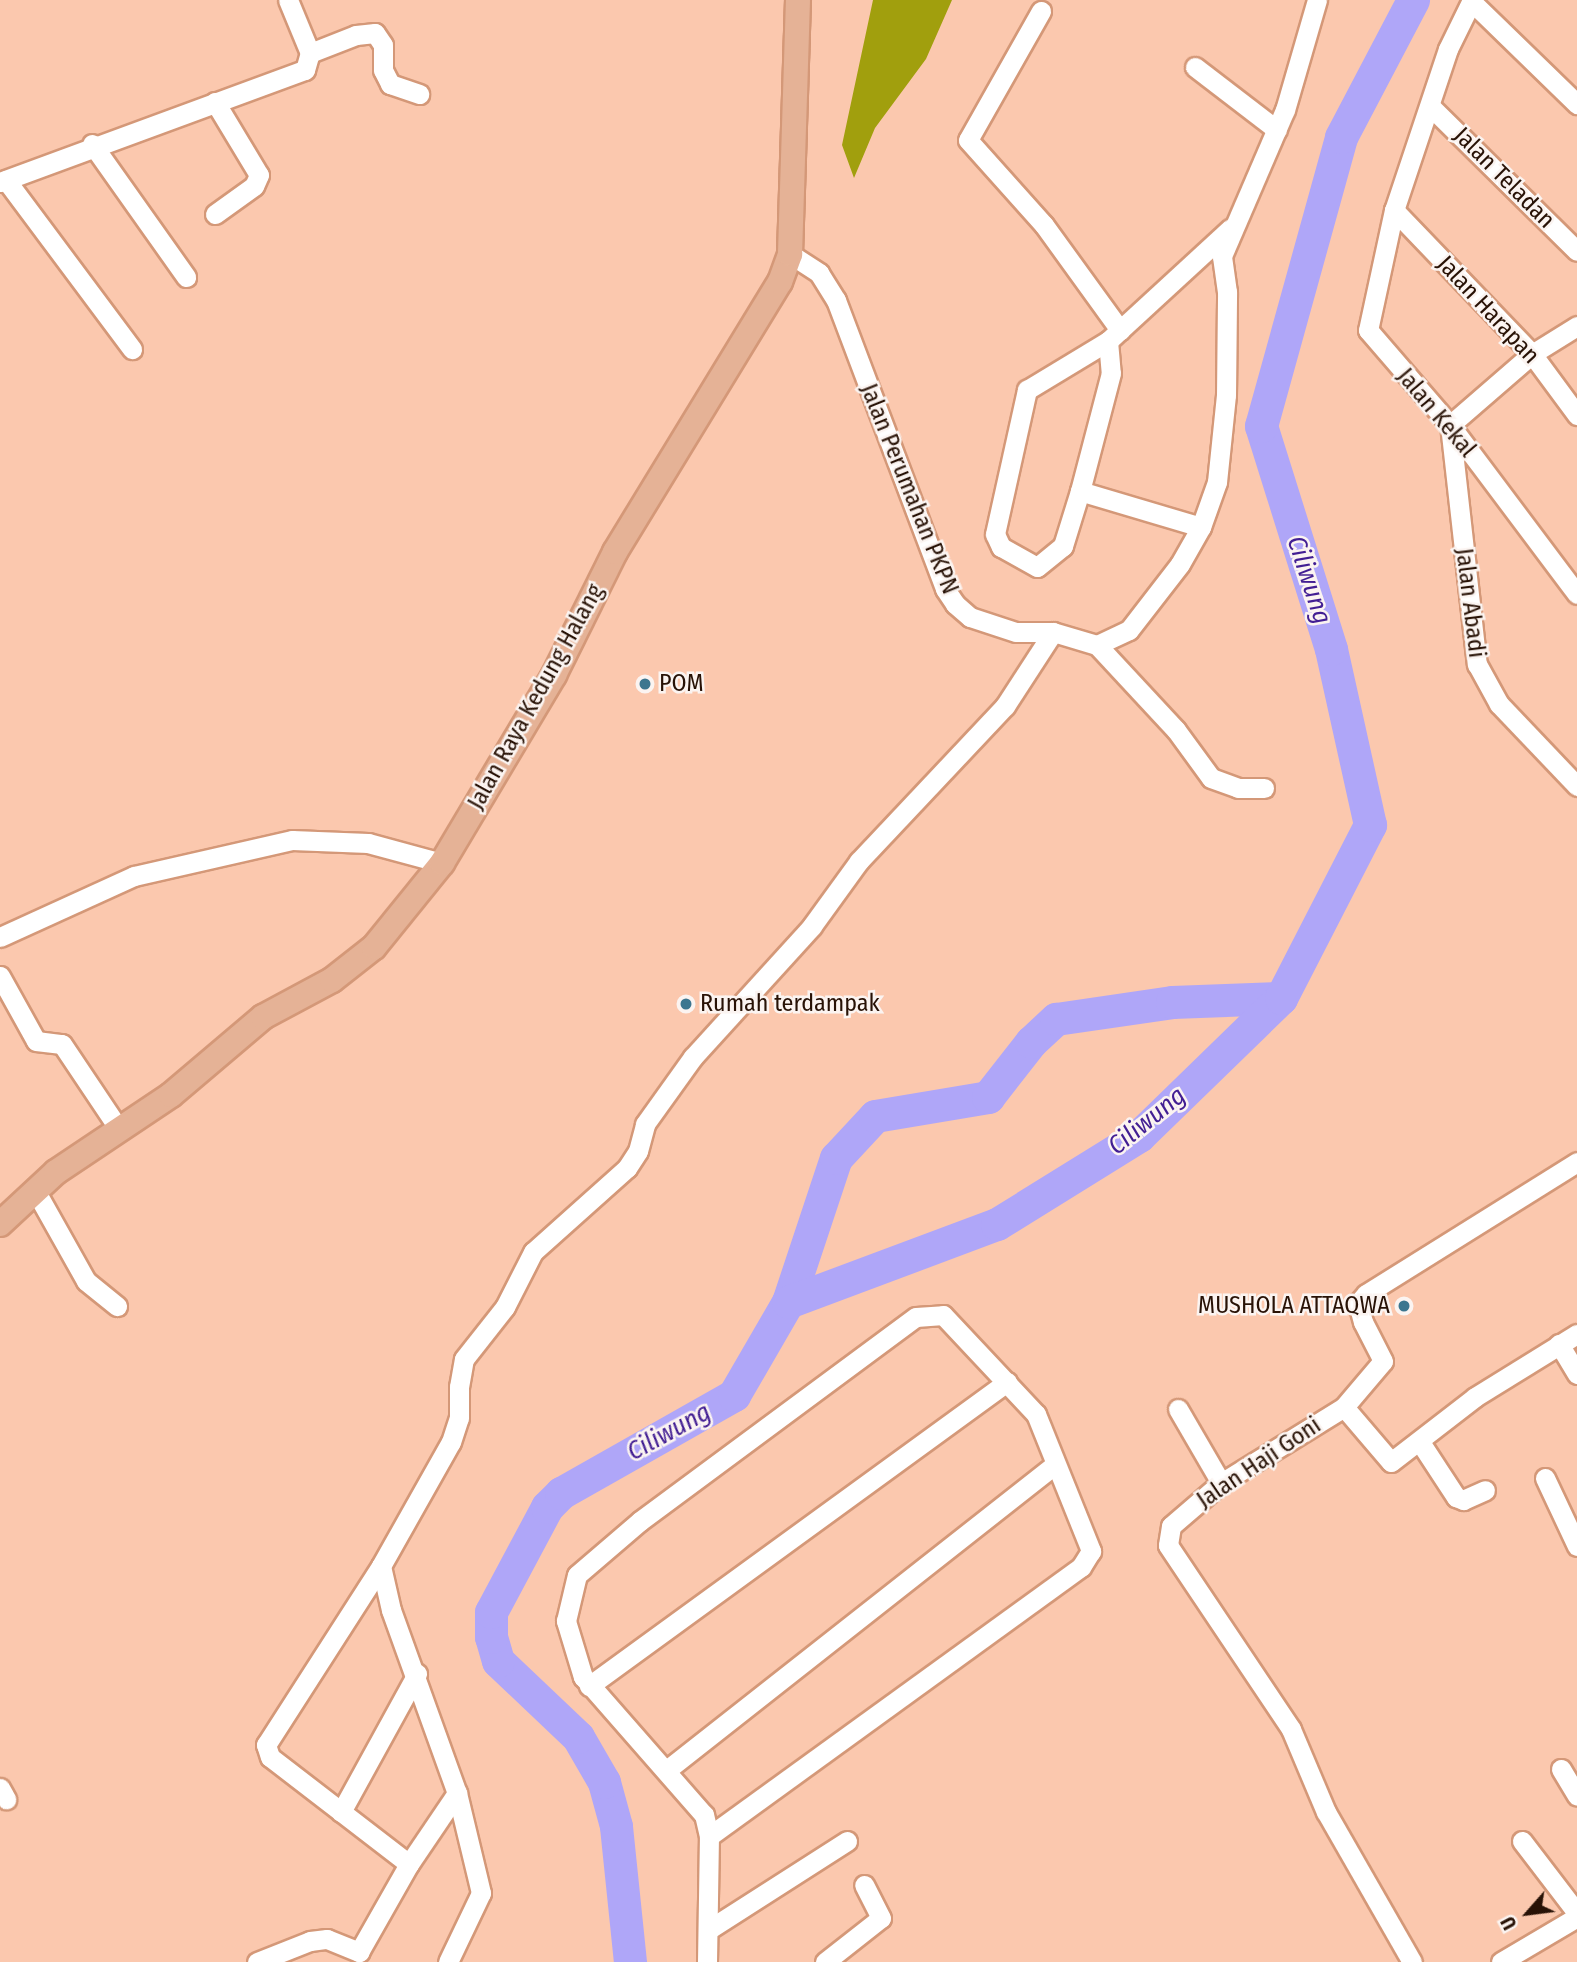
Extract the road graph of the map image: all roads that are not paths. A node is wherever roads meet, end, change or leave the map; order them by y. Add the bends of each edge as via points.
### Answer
1 (288, 0) edge
2 (797, 0) edge
3 (1471, 0) edge
4 (1316, 1) edge
5 (1041, 10) dead end
6 (310, 53) junction
7 (1195, 68) dead end
8 (419, 94) dead end
9 (215, 102) junction
10 (1577, 104) edge
11 (1430, 106) junction
12 (1277, 130) junction
13 (92, 145) junction
14 (3, 181) edge
15 (1394, 211) junction
16 (215, 214) dead end
17 (1236, 223) junction
18 (1577, 251) edge
19 (790, 254) junction
20 (186, 277) dead end
21 (1577, 326) edge
22 (1114, 336) junction
23 (132, 349) dead end
24 (1532, 355) junction
25 (1577, 415) edge
26 (1450, 425) junction
27 (1080, 491) junction
28 (1201, 527) junction
29 (1577, 594) edge
30 (1053, 632) junction
31 (1097, 645) junction
32 (1577, 786) edge
33 (1264, 788) dead end
34 (442, 863) junction
35 (0, 937) edge
36 (0, 976) edge
37 (120, 1129) junction
38 (1577, 1162) edge
39 (35, 1190) junction
40 (0, 1224) edge
41 (117, 1306) dead end
42 (1577, 1334) edge
43 (1559, 1344) junction
44 (1577, 1374) edge
45 (1007, 1382) junction
46 (1344, 1407) junction
47 (1178, 1409) dead end
48 (1420, 1441) junction
49 (1054, 1465) junction
50 (1545, 1478) dead end
51 (1221, 1483) junction
52 (1485, 1490) dead end
53 (1577, 1546) edge
54 (381, 1566) junction
55 (417, 1674) junction
56 (589, 1686) junction
57 (668, 1769) junction
58 (1561, 1769) dead end
59 (457, 1793) junction
60 (1577, 1796) edge
61 (341, 1812) junction
62 (709, 1836) junction
63 (848, 1841) dead end
64 (1522, 1841) dead end
65 (409, 1864) junction
66 (864, 1885) dead end
67 (1577, 1915) edge
68 (708, 1930) junction
69 (364, 1957) edge
70 (257, 1962) edge
71 (448, 1962) edge
72 (707, 1962) edge
73 (825, 1962) edge
74 (1412, 1962) edge
75 (1501, 1962) edge

1 - 6 street
2 - 19 main road, Jalan Raya Kedung Halang
3 - 10 street
3 - 11 street via 1448,49
4 - 12 street
5 - 22 street via 968,140 1044,225
6 - 8 street via 356,35 375,33 383,45 390,84
6 - 9 street via 305,70
7 - 12 street
9 - 13 street
9 - 16 street via 259,175 254,186
11 - 15 street
11 - 18 street, Jalan Teladan
12 - 17 street
13 - 14 street
13 - 20 street
14 - 23 street
15 - 24 street, Jalan Harapan
15 - 26 street, Jalan Kekal via 1368,330
17 - 22 street
17 - 28 street via 1222,256 1227,327 1222,456
19 - 30 street, Jalan Perumahan PKPN via 819,273 836,300 926,540 955,604 970,617 1016,632
19 - 34 main road, Jalan Raya Kedung Halang via 780,282 615,552 554,675
21 - 24 street
22 - 27 street via 1111,373
22 - 27 street via 1027,390 996,540 1037,567 1063,546
24 - 25 street, Jalan Harapan
24 - 26 street
26 - 29 street, Jalan Kekal
26 - 32 street, Jalan Abadi via 1480,672 1499,704
27 - 28 street
28 - 31 street via 1129,630
30 - 31 street, Jalan Perumahan PKPN
30 - 54 street via 1005,706 859,861 803,937 693,1057 645,1124 638,1151 627,1168 533,1252 505,1307 464,1359 457,1429
31 - 33 street via 1176,730 1211,778 1238,788
34 - 35 street via 368,843 292,840 134,876
34 - 37 main road, Jalan Raya Kedung Halang via 374,947 332,980 263,1017 171,1095
36 - 37 street via 36,1041 62,1044
37 - 39 main road, Jalan Raya Kedung Halang
38 - 46 street, Jalan Haji Goni via 1366,1294 1358,1303 1382,1361
39 - 40 main road, Jalan Raya Kedung Halang
39 - 41 street via 86,1281
42 - 43 street
43 - 44 street
43 - 48 street via 1475,1398
45 - 49 street via 1036,1414
45 - 56 street
45 - 56 street via 943,1315 916,1317 640,1521 577,1574 566,1621
46 - 48 street via 1391,1462
46 - 51 street, Jalan Haji Goni
47 - 51 street
48 - 52 street via 1456,1497 1463,1500
49 - 57 street
49 - 62 street via 1088,1539 1091,1551 1081,1567 877,1710
50 - 53 street
51 - 74 street, Jalan Haji Goni via 1171,1526 1168,1545 1291,1729 1326,1812
54 - 55 street via 391,1610
54 - 61 street via 266,1745 270,1757
55 - 59 street
55 - 61 street
56 - 57 street
57 - 62 street via 704,1815
58 - 60 street
59 - 65 street
59 - 71 street via 481,1893
61 - 65 street
62 - 68 street
63 - 68 street
64 - 67 street
65 - 69 street
66 - 73 street via 881,1918
67 - 75 street
68 - 72 street
69 - 70 street via 327,1938

